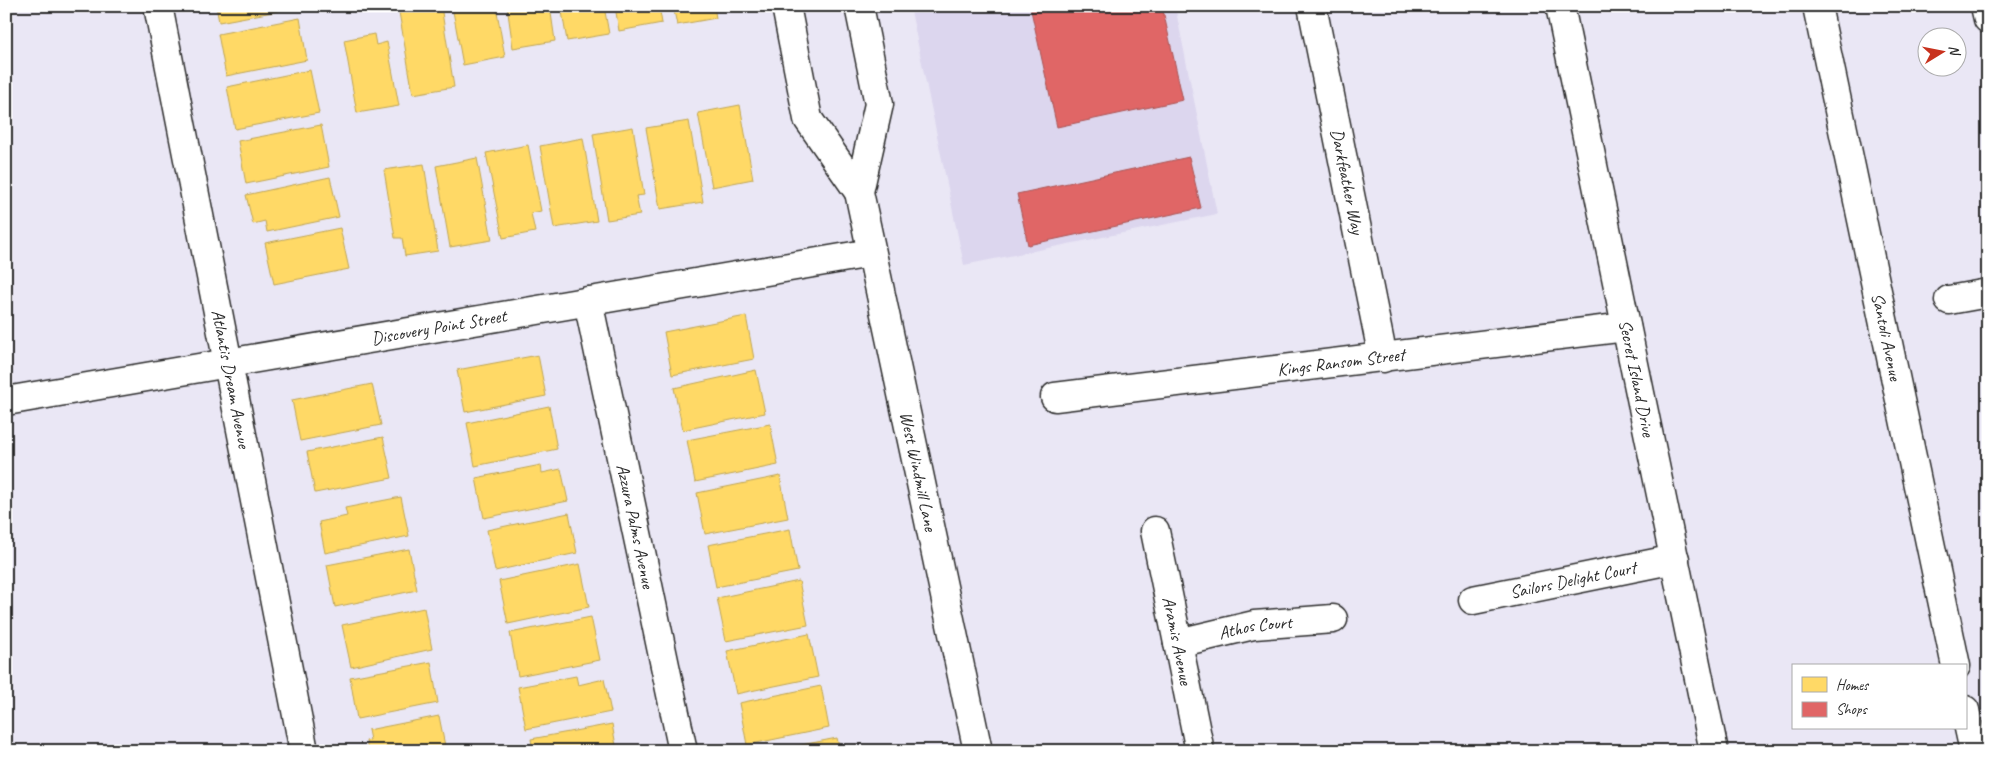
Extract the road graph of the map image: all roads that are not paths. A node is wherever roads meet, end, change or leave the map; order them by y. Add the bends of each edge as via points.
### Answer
1 (158, 6) edge
2 (786, 6) edge
3 (859, 6) edge
4 (1312, 6) edge
5 (1560, 6) edge
6 (1817, 6) edge
7 (1985, 6) edge
8 (1988, 19) edge
9 (859, 192) junction
10 (871, 253) junction
11 (1988, 293) edge
12 (1948, 300) dead end
13 (588, 301) junction
14 (1626, 328) junction
15 (1382, 358) junction
16 (227, 363) junction
17 (1055, 397) dead end
18 (6, 401) edge
19 (1154, 531) dead end
20 (1674, 560) junction
21 (1473, 600) dead end
22 (1333, 619) dead end
23 (1178, 643) junction
24 (1956, 664) edge
25 (1966, 715) edge
26 (304, 751) edge
27 (683, 751) edge
28 (978, 751) edge
29 (1200, 751) edge
30 (1714, 751) edge
31 (1974, 751) edge

1 - 16 street, Atlantis Dream Avenue
2 - 9 street, West Windmill Lane via 808,119
3 - 9 street, West Windmill Lane via 879,104
4 - 15 street, Darkfeather Way
5 - 14 street, Secret Island Drive
6 - 24 street, Santoli Avenue
7 - 8 street
9 - 10 street, West Windmill Lane
10 - 13 street, Discovery Point Street
10 - 28 street, West Windmill Lane
11 - 12 street
13 - 16 street, Discovery Point Street
13 - 27 street, Azzura Palms Avenue
14 - 15 street, Kings Ransom Street
14 - 20 street, Secret Island Drive
15 - 17 street, Kings Ransom Street
16 - 18 street, Discovery Point Street
16 - 26 street, Atlantis Dream Avenue
19 - 23 street, Aramis Avenue
20 - 21 street, Sailors Delight Court
20 - 30 street, Secret Island Drive
22 - 23 street, Athos Court via 1254,626
23 - 29 street, Aramis Avenue
25 - 31 street

